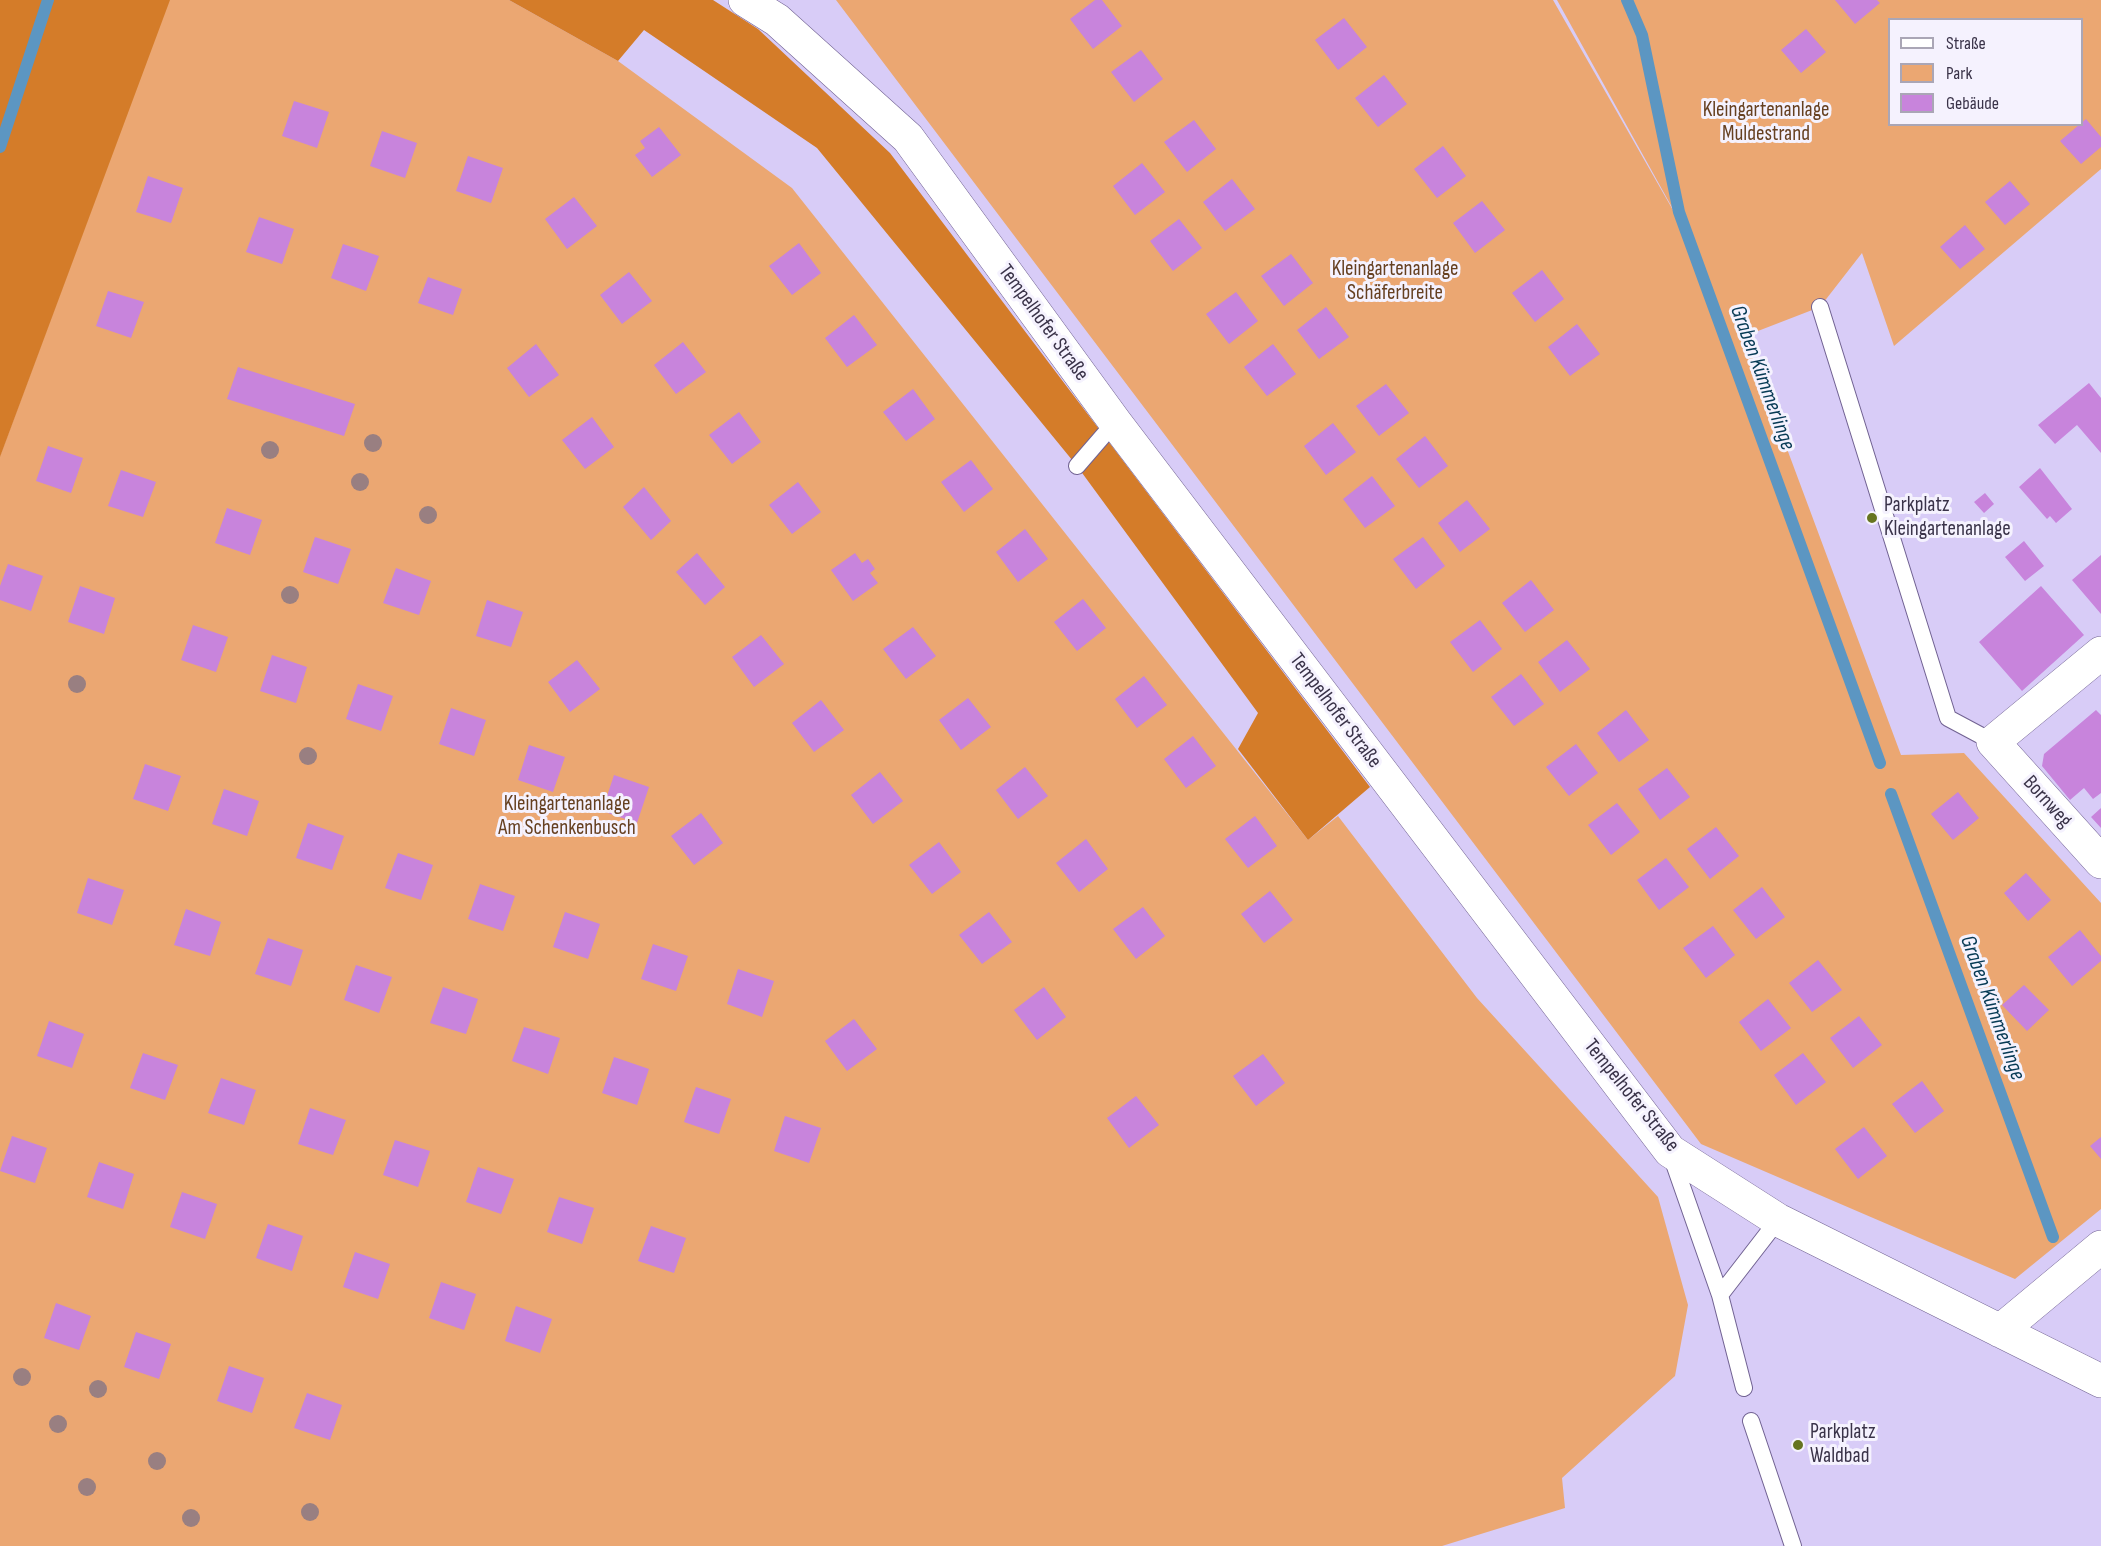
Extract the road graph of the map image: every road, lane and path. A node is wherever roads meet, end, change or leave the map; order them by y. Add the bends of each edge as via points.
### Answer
1 (745, 0) edge
2 (1820, 307) dead end
3 (1115, 422) junction
4 (1077, 466) dead end
5 (2101, 653) edge
6 (1993, 742) junction
7 (2101, 862) edge
8 (1670, 1151) junction
9 (1778, 1220) junction
10 (2101, 1247) edge
11 (1720, 1295) junction
12 (2000, 1331) junction
13 (2101, 1380) edge
14 (1744, 1388) dead end
15 (1751, 1421) dead end
16 (1793, 1546) edge

1 - 3 street, Tempelhofer Straße via 777,21 908,138
2 - 6 lane via 1948,718
3 - 4 lane
3 - 8 street, Tempelhofer Straße
5 - 6 street
6 - 7 street, Bornweg
8 - 9 street, Tempelhofer Straße
8 - 11 lane
9 - 11 lane
9 - 12 street, Tempelhofer Straße
10 - 12 street
11 - 14 lane
12 - 13 street, Tempelhofer Straße
15 - 16 lane

